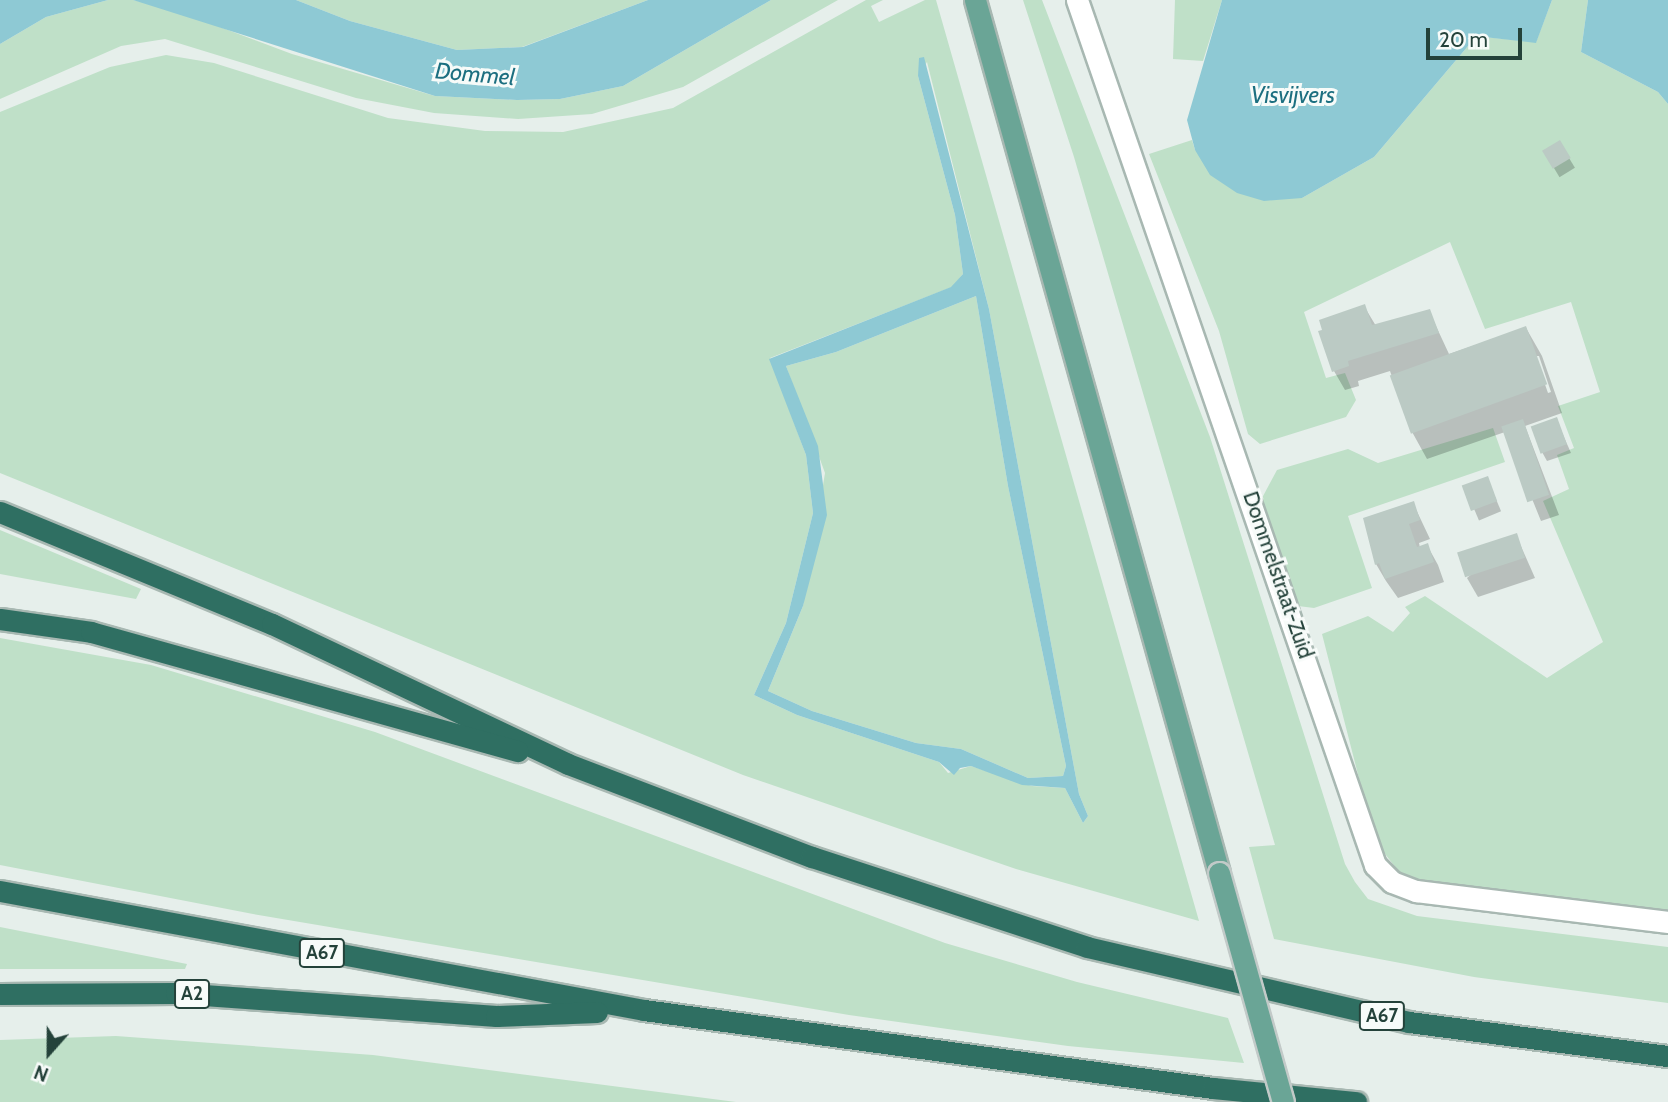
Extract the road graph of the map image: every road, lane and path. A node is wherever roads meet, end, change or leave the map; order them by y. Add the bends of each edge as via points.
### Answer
1 (975, 0) edge
2 (1077, 0) edge
3 (0, 512) edge
4 (0, 619) edge
5 (568, 764) junction
6 (0, 891) edge
7 (1668, 922) edge
8 (0, 994) edge
9 (644, 1010) junction
10 (1668, 1056) edge
11 (1283, 1102) edge
12 (1356, 1102) edge

1 - 11 main road, bridge
2 - 7 street, Dommelstraat-Zuid via 1375,865 1392,882 1416,891
3 - 5 highway, A67 via 272,624
4 - 5 highway, A67 via 91,632
5 - 10 highway, A67 via 812,856 1087,947 1409,1022
6 - 9 highway, A67
8 - 9 highway, A2 via 176,993 496,1016
9 - 12 highway, A67 via 1213,1088

